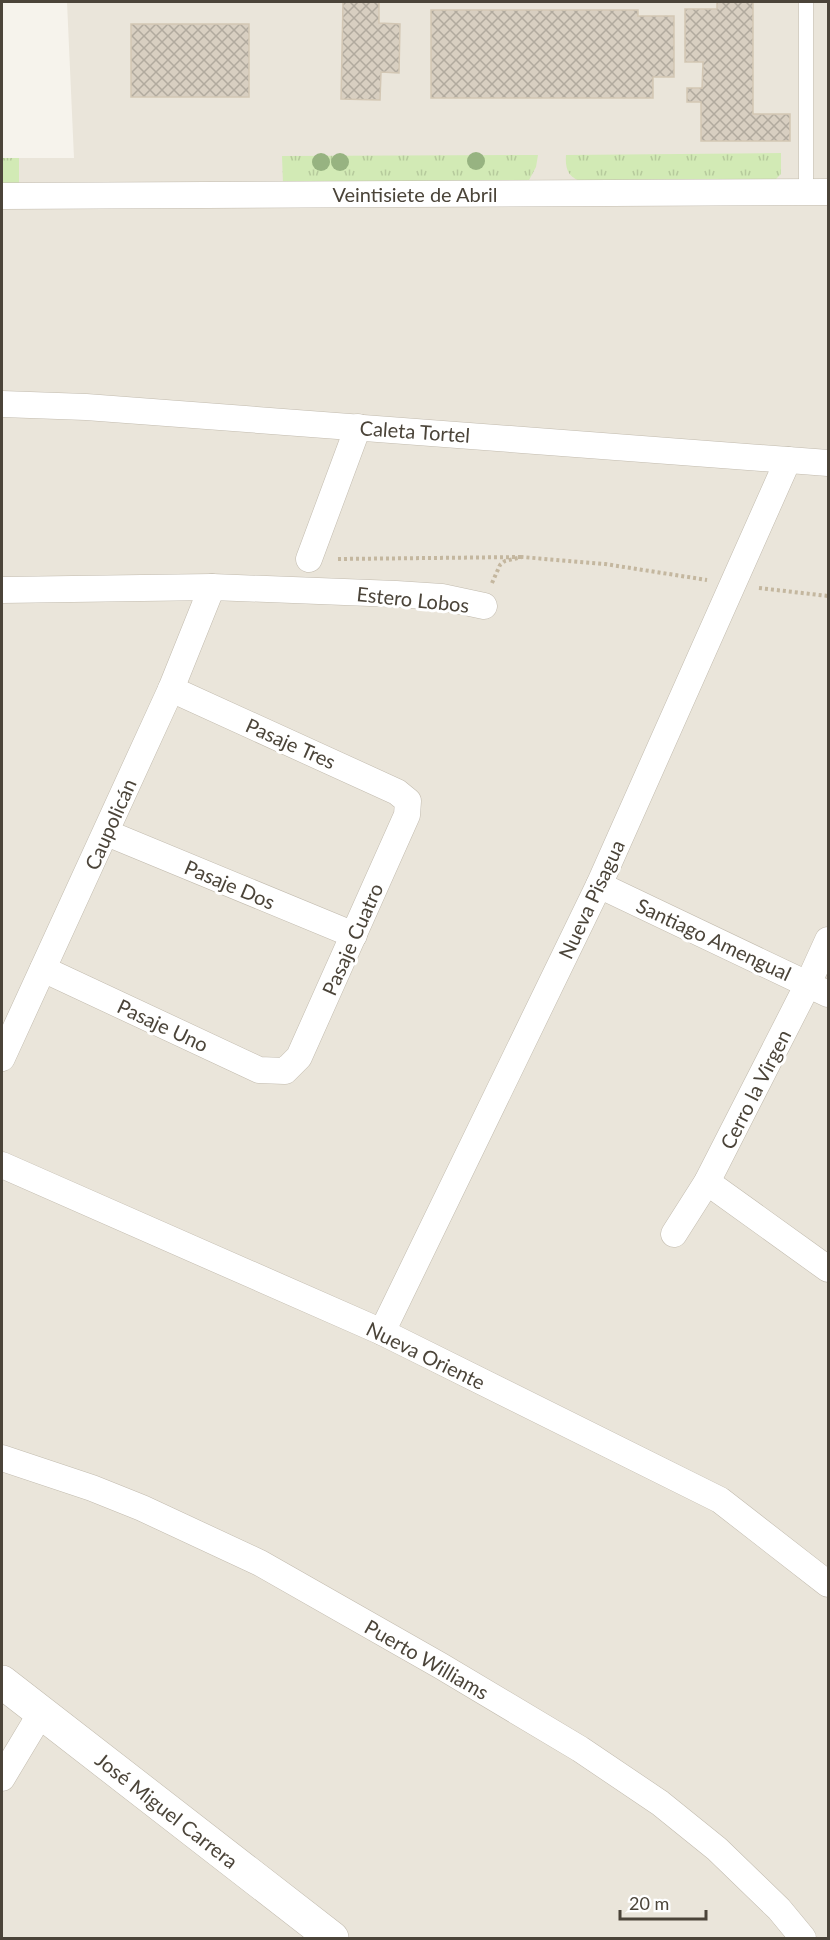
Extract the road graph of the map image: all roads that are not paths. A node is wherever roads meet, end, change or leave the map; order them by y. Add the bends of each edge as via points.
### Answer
1 (806, 2) edge
2 (817, 192) edge
3 (2, 196) edge
4 (2, 404) edge
5 (358, 427) junction
6 (788, 460) junction
7 (828, 463) edge
8 (309, 559) dead end
9 (212, 587) junction
10 (2, 590) edge
11 (484, 606) road end
12 (171, 689) junction
13 (408, 801) joint
14 (107, 833) junction
15 (599, 885) junction
16 (354, 935) junction
17 (828, 940) edge
18 (44, 969) junction
19 (818, 989) edge
20 (2, 1058) edge
21 (285, 1071) joint
22 (2, 1165) edge
23 (707, 1182) junction
24 (674, 1234) dead end
25 (828, 1269) edge
26 (382, 1332) junction
27 (2, 1458) edge
28 (828, 1584) edge
29 (2, 1682) edge
30 (41, 1713) junction
31 (2, 1778) edge
32 (332, 1938) edge
33 (803, 1938) edge

1 - 2 lane
2 - 3 street, Veintisiete de Abril
4 - 5 street, Caleta Tortel
5 - 6 street, Caleta Tortel
5 - 8 street
6 - 7 street, Caleta Tortel
6 - 15 street, Nueva Pisagua
9 - 10 street, Estero Lobos
9 - 11 street, Estero Lobos via 442,597
9 - 12 street, Caupolicán
12 - 13 street, Pasaje Tres via 398,792
12 - 14 street, Caupolicán
13 - 16 street, Pasaje Cuatro via 407,815
14 - 16 street, Pasaje Dos
14 - 18 street, Caupolicán
15 - 19 street, Santiago Amengual
15 - 26 street, Nueva Pisagua
16 - 21 street, Pasaje Cuatro via 299,1057
17 - 19 street, Cerro la Virgen
18 - 20 street, Caupolicán
18 - 21 street, Pasaje Uno via 259,1070
19 - 23 street, Cerro la Virgen
22 - 26 street, Nueva Oriente
23 - 24 street, Cerro la Virgen
23 - 25 street
26 - 28 street, Nueva Oriente via 720,1500
27 - 33 street, Puerto Williams via 142,1508 260,1563 570,1743 703,1837 749,1878
29 - 30 street, José Miguel Carrera
30 - 31 street
30 - 32 street, José Miguel Carrera

